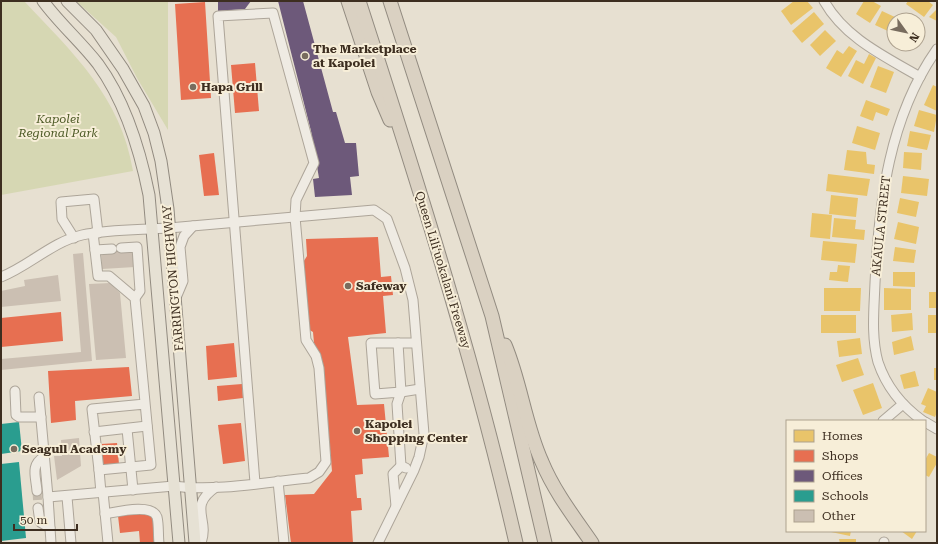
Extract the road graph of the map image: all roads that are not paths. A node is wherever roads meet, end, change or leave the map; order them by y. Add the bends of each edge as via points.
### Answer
1 (43, 1) edge
2 (67, 1) edge
3 (348, 1) edge
4 (359, 1) edge
5 (390, 1) edge
6 (395, 1) edge
7 (824, 1) edge
8 (937, 49) edge
9 (920, 77) junction
10 (415, 80) junction
11 (415, 179) junction
12 (295, 217) junction
13 (235, 222) junction
14 (193, 226) junction
15 (168, 228) junction
16 (151, 229) junction
17 (96, 233) junction
18 (74, 238) junction
19 (95, 250) junction
20 (1, 277) edge
21 (135, 298) junction
22 (175, 300) junction
23 (492, 316) junction
24 (398, 343) junction
25 (416, 343) junction
26 (420, 389) junction
27 (14, 391) dead end
28 (401, 392) junction
29 (39, 397) dead end
30 (145, 404) junction
31 (903, 404) junction
32 (41, 417) junction
33 (884, 420) edge
34 (922, 420) edge
35 (926, 423) edge
36 (147, 426) junction
37 (127, 428) junction
38 (937, 429) edge
39 (94, 432) junction
40 (44, 457) junction
41 (401, 466) junction
42 (130, 467) junction
43 (99, 470) junction
44 (414, 470) junction
45 (278, 481) junction
46 (255, 483) junction
47 (174, 486) junction
48 (216, 487) junction
49 (191, 488) junction
50 (133, 490) junction
51 (37, 491) tunnel mouth
52 (102, 493) junction
53 (48, 497) junction
54 (67, 497) junction
55 (396, 507) junction
56 (38, 508) tunnel mouth
57 (105, 514) junction
58 (50, 528) junction
59 (51, 543) edge
60 (71, 543) edge
61 (108, 543) edge
62 (159, 543) edge
63 (179, 543) edge
64 (195, 543) edge
65 (201, 543) edge
66 (284, 543) edge
67 (378, 543) edge
68 (516, 543) edge
69 (545, 543) edge
70 (592, 543) edge

1 - 16 main road, FARRINGTON HIGHWAY via 97,62 113,86 145,175
2 - 15 main road, FARRINGTON HIGHWAY via 96,30 134,88 154,133 166,188
3 - 11 highway via 378,92
4 - 11 highway, Queen Liliʻuokalani Freeway
5 - 10 highway
6 - 10 highway
7 - 9 street via 836,19 858,39
8 - 9 street, AKAULA STREET
9 - 31 street, AKAULA STREET via 899,124 890,157 877,240 873,324 875,350 883,375
10 - 23 highway
11 - 68 highway, Queen Liliʻuokalani Freeway via 467,347
12 - 13 street
12 - 13 street via 296,200 314,163 273,13 218,16
12 - 25 street via 374,210 387,219 405,268 413,300
12 - 45 street via 306,340 316,356 319,368 326,462 319,472 309,478
13 - 14 street
13 - 46 street
14 - 15 street
14 - 22 street via 184,236 180,247 183,281
15 - 16 street
15 - 22 main road, FARRINGTON HIGHWAY
16 - 17 street
16 - 47 main road, FARRINGTON HIGHWAY
17 - 18 street
17 - 18 street via 94,200 61,202 62,219
17 - 19 street
18 - 20 street
19 - 21 street via 98,276 109,276
19 - 21 street via 137,247 140,291
21 - 30 street
22 - 49 main road, FARRINGTON HIGHWAY
23 - 69 highway
23 - 70 highway via 512,362 541,461 552,483
24 - 25 street
24 - 28 street
24 - 28 street via 371,343 375,394
25 - 26 street
26 - 28 street
26 - 44 street via 424,434
27 - 32 street via 16,415
28 - 41 street via 397,404
29 - 32 street
30 - 36 street
30 - 39 street via 92,409
31 - 33 street
31 - 34 street, AKAULA STREET
32 - 40 street
35 - 38 street, AKAULA STREET
36 - 37 street
36 - 42 street via 151,465
37 - 39 street
37 - 42 street
39 - 43 street
40 - 51 street via 35,465
40 - 53 street
41 - 44 street
41 - 55 street via 393,474
42 - 43 street
42 - 50 street
43 - 52 street
44 - 55 street
45 - 46 street
45 - 66 street
46 - 48 street
47 - 49 street
47 - 50 street
47 - 63 main road, FARRINGTON HIGHWAY
48 - 49 street
48 - 65 street via 208,493 201,504
49 - 64 main road, FARRINGTON HIGHWAY
50 - 52 street
52 - 54 street
52 - 57 street
53 - 54 street
53 - 58 street
54 - 60 street
55 - 67 street
56 - 58 street via 40,522
57 - 61 street
57 - 62 street via 146,509 152,512 156,516
58 - 59 street

